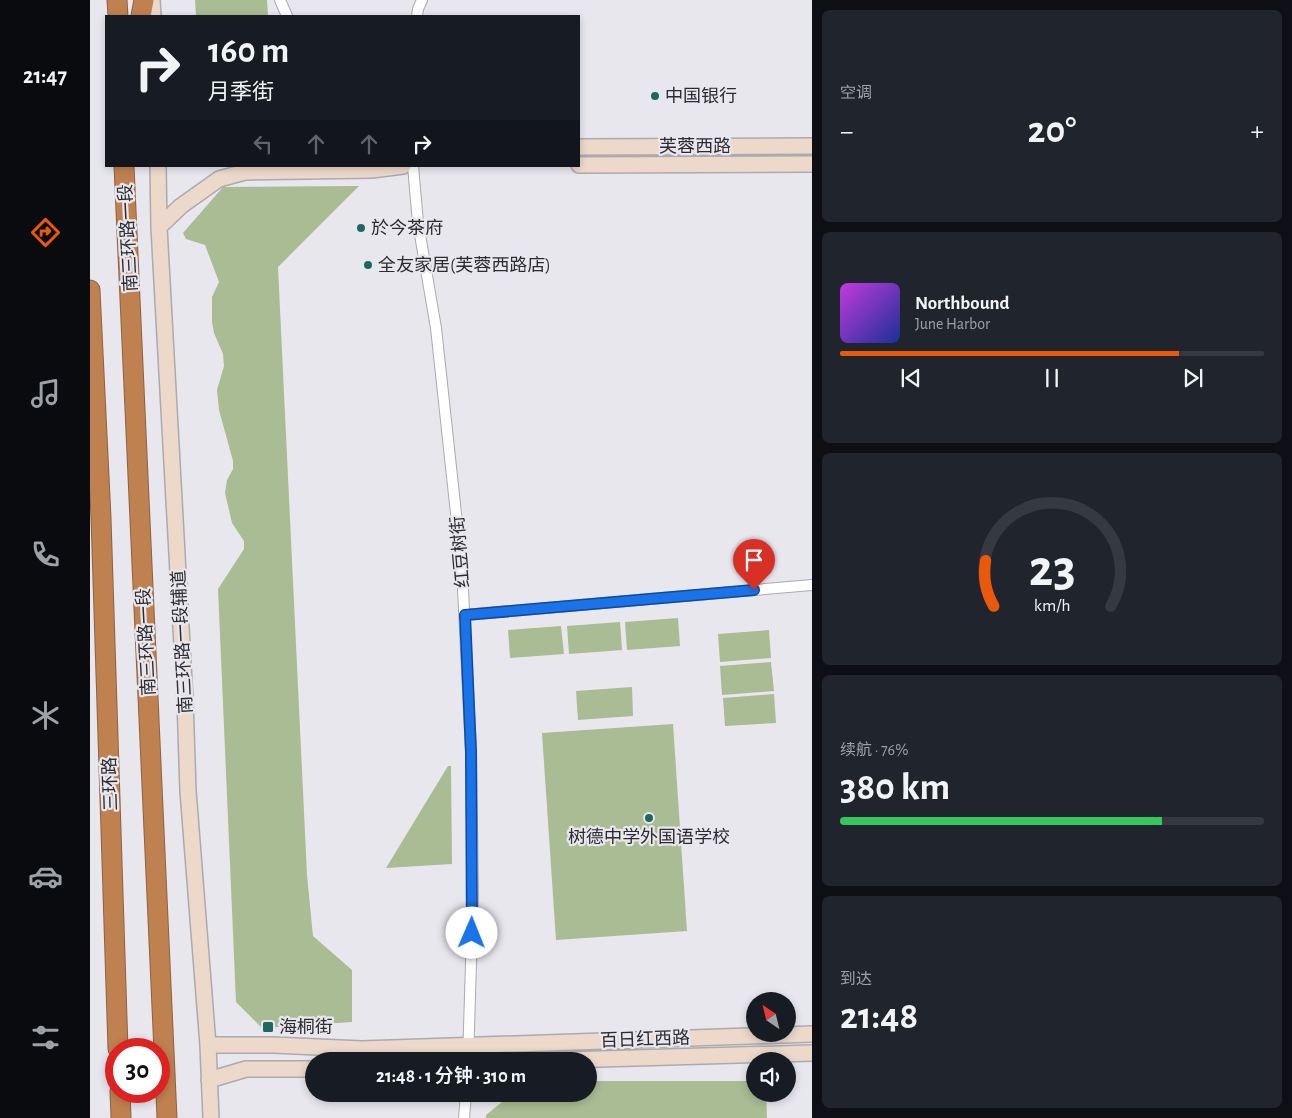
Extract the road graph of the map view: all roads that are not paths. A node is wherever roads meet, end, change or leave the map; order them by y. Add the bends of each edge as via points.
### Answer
1 (117, 0) edge
2 (144, 0) edge
3 (152, 0) edge
4 (280, 0) edge
5 (422, 0) edge
6 (118, 15) edge
7 (141, 15) edge
8 (153, 15) edge
9 (286, 15) edge
10 (418, 15) edge
11 (812, 146) edge
12 (580, 147) edge
13 (812, 164) edge
14 (580, 165) edge
15 (124, 167) edge
16 (130, 167) edge
17 (158, 167) edge
18 (395, 167) edge
19 (413, 167) edge
20 (127, 224) junction
21 (159, 227) junction
22 (90, 290) edge
23 (812, 586) edge
24 (465, 615) junction
25 (812, 1034) edge
26 (118, 1038) edge
27 (208, 1046) junction
28 (469, 1046) junction
29 (469, 1052) edge
30 (812, 1053) edge
31 (597, 1059) edge
32 (305, 1069) edge
33 (209, 1080) junction
34 (465, 1102) edge
35 (120, 1103) edge
36 (120, 1118) edge
37 (167, 1118) edge
38 (211, 1118) edge
39 (464, 1118) edge

1 - 6 highway
2 - 7 highway
3 - 8 main road
4 - 9 street
5 - 10 street
11 - 12 main road, 芙蓉西路
13 - 14 main road, 芙蓉西路
15 - 20 highway, 南三环路一段
16 - 20 highway
17 - 21 main road, 南三环路一段辅道
18 - 21 main road via 245,172 219,179 181,206
19 - 24 street, 红豆树街 via 418,223 448,422
20 - 37 highway, 南三环路一段
21 - 27 main road, 南三环路一段辅道 via 186,700 188,791
22 - 26 highway, 三环路 via 101,518
23 - 24 street
24 - 28 street, 红豆树街 via 473,897
25 - 28 main road, 百日红西路
27 - 28 main road, 百日红西路 via 273,1045 362,1050
27 - 33 main road, 南三环路一段辅道
28 - 29 street, 红豆树街
30 - 31 main road, 百日红西路
32 - 33 main road via 246,1069
33 - 38 main road, 南三环路一段辅道
34 - 39 street
35 - 36 highway

